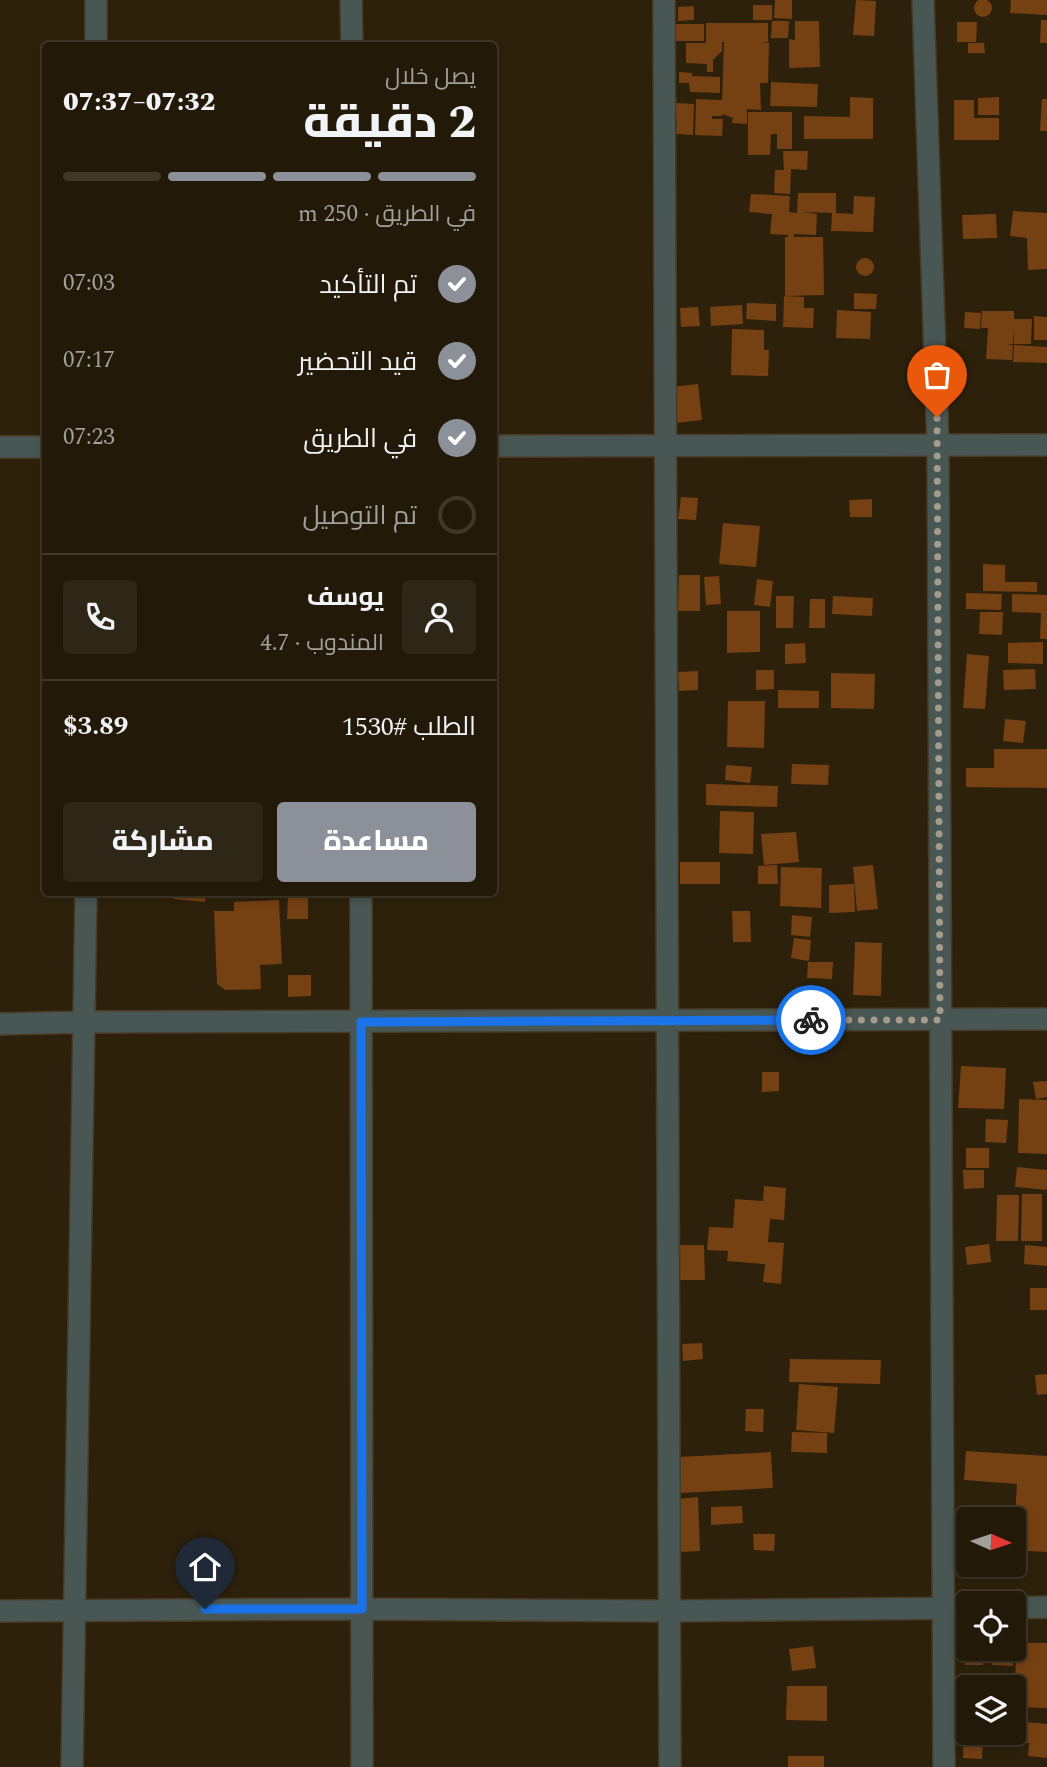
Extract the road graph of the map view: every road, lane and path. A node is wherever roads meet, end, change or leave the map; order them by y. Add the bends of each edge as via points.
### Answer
1 (96, 0) edge
2 (351, 0) edge
3 (664, 0) edge
4 (922, 0) edge
5 (96, 42) edge
6 (352, 42) edge
7 (1047, 444) edge
8 (665, 445) junction
9 (938, 445) junction
10 (497, 446) edge
11 (0, 447) edge
12 (42, 447) edge
13 (86, 896) edge
14 (361, 896) edge
15 (1047, 1019) edge
16 (940, 1020) junction
17 (667, 1021) junction
18 (84, 1022) junction
19 (361, 1022) junction
20 (0, 1024) edge
21 (1047, 1607) edge
22 (944, 1608) junction
23 (956, 1608) edge
24 (1026, 1608) edge
25 (362, 1609) junction
26 (74, 1610) junction
27 (0, 1611) edge
28 (670, 1611) junction
29 (72, 1767) edge
30 (362, 1767) edge
31 (670, 1767) edge
32 (944, 1767) edge

1 - 5 street
2 - 6 street
3 - 8 street
4 - 9 street
7 - 9 street
8 - 9 street
8 - 10 street
8 - 17 street
9 - 16 street
11 - 12 street
13 - 18 street
14 - 19 street
15 - 16 street
16 - 17 street
16 - 22 street
17 - 19 street
17 - 28 street
18 - 19 street
18 - 20 street
18 - 26 street
19 - 25 street
21 - 24 street
22 - 23 street
22 - 28 street
22 - 32 street
25 - 26 street
25 - 28 street
25 - 30 street
26 - 27 street
26 - 29 street
28 - 31 street

